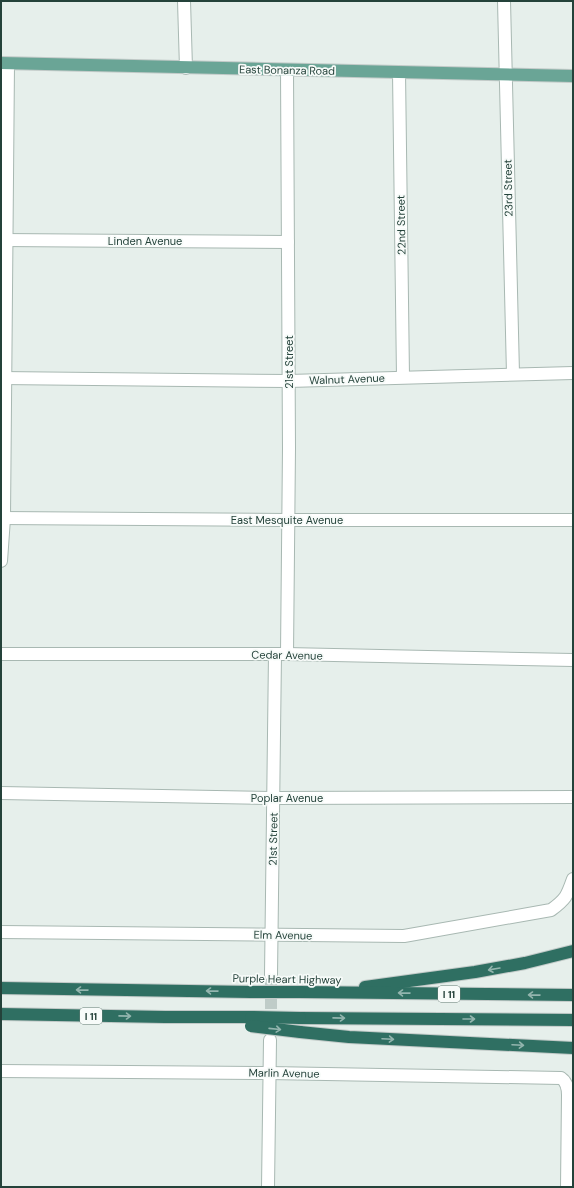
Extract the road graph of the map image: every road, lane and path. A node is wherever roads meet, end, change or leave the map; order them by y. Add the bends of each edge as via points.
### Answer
1 (184, 1) edge
2 (504, 1) edge
3 (5, 64) edge
4 (186, 68) junction
5 (287, 70) junction
6 (399, 72) junction
7 (506, 75) junction
8 (573, 76) edge
9 (4, 240) edge
10 (288, 242) junction
11 (573, 373) edge
12 (512, 374) junction
13 (403, 377) junction
14 (3, 378) edge
15 (289, 381) junction
16 (2, 518) edge
17 (289, 520) junction
18 (573, 520) edge
19 (1, 561) edge
20 (1, 654) edge
21 (281, 654) junction
22 (573, 660) edge
23 (1, 793) edge
24 (573, 797) edge
25 (274, 798) junction
26 (573, 879) edge
27 (1, 932) edge
28 (272, 935) junction
29 (573, 951) edge
30 (271, 975) tunnel mouth
31 (1, 988) edge
32 (324, 992) junction
33 (573, 995) edge
34 (1, 1014) edge
35 (573, 1020) edge
36 (251, 1022) junction
37 (270, 1040) tunnel mouth
38 (573, 1048) edge
39 (1, 1071) edge
40 (269, 1073) junction
41 (268, 1187) edge
42 (567, 1187) edge

1 - 4 street
2 - 7 street, 23rd Street
3 - 4 main road, East Bonanza Road
3 - 9 street
4 - 5 main road, East Bonanza Road
5 - 6 main road, East Bonanza Road
5 - 10 street, 21st Street
6 - 7 main road, East Bonanza Road
6 - 13 street, 22nd Street
7 - 8 main road, East Bonanza Road
7 - 12 street, 23rd Street
9 - 10 street, Linden Avenue
9 - 14 street
10 - 15 street, 21st Street
11 - 12 street, Walnut Avenue
12 - 13 street, Walnut Avenue
13 - 15 street, Walnut Avenue
14 - 15 street, Walnut Avenue
14 - 16 street
15 - 17 street, 21st Street
16 - 17 street, East Mesquite Avenue
16 - 19 street
17 - 18 street, East Mesquite Avenue
17 - 21 street, 21st Street
20 - 21 street, Cedar Avenue
21 - 22 street, Cedar Avenue
21 - 25 street, 21st Street
23 - 25 street, Poplar Avenue
24 - 25 street, Poplar Avenue
25 - 28 street, 21st Street
26 - 28 street, Elm Avenue via 568,895 551,910 404,936
27 - 28 street, Elm Avenue
28 - 30 street, 21st Street
29 -> 32 highway via 475,972
32 -> 31 highway, Purple Heart Highway / I 11, bridge
33 -> 32 highway, Purple Heart Highway / I 11
34 -> 36 highway, I 11 via 165,1017
36 -> 35 highway, I 11, bridge via 300,1018
36 -> 38 highway, bridge via 300,1032 349,1037
37 - 40 street
39 - 40 street, Marlin Avenue
40 - 41 street
40 - 42 street, Marlin Avenue via 561,1078 568,1087

